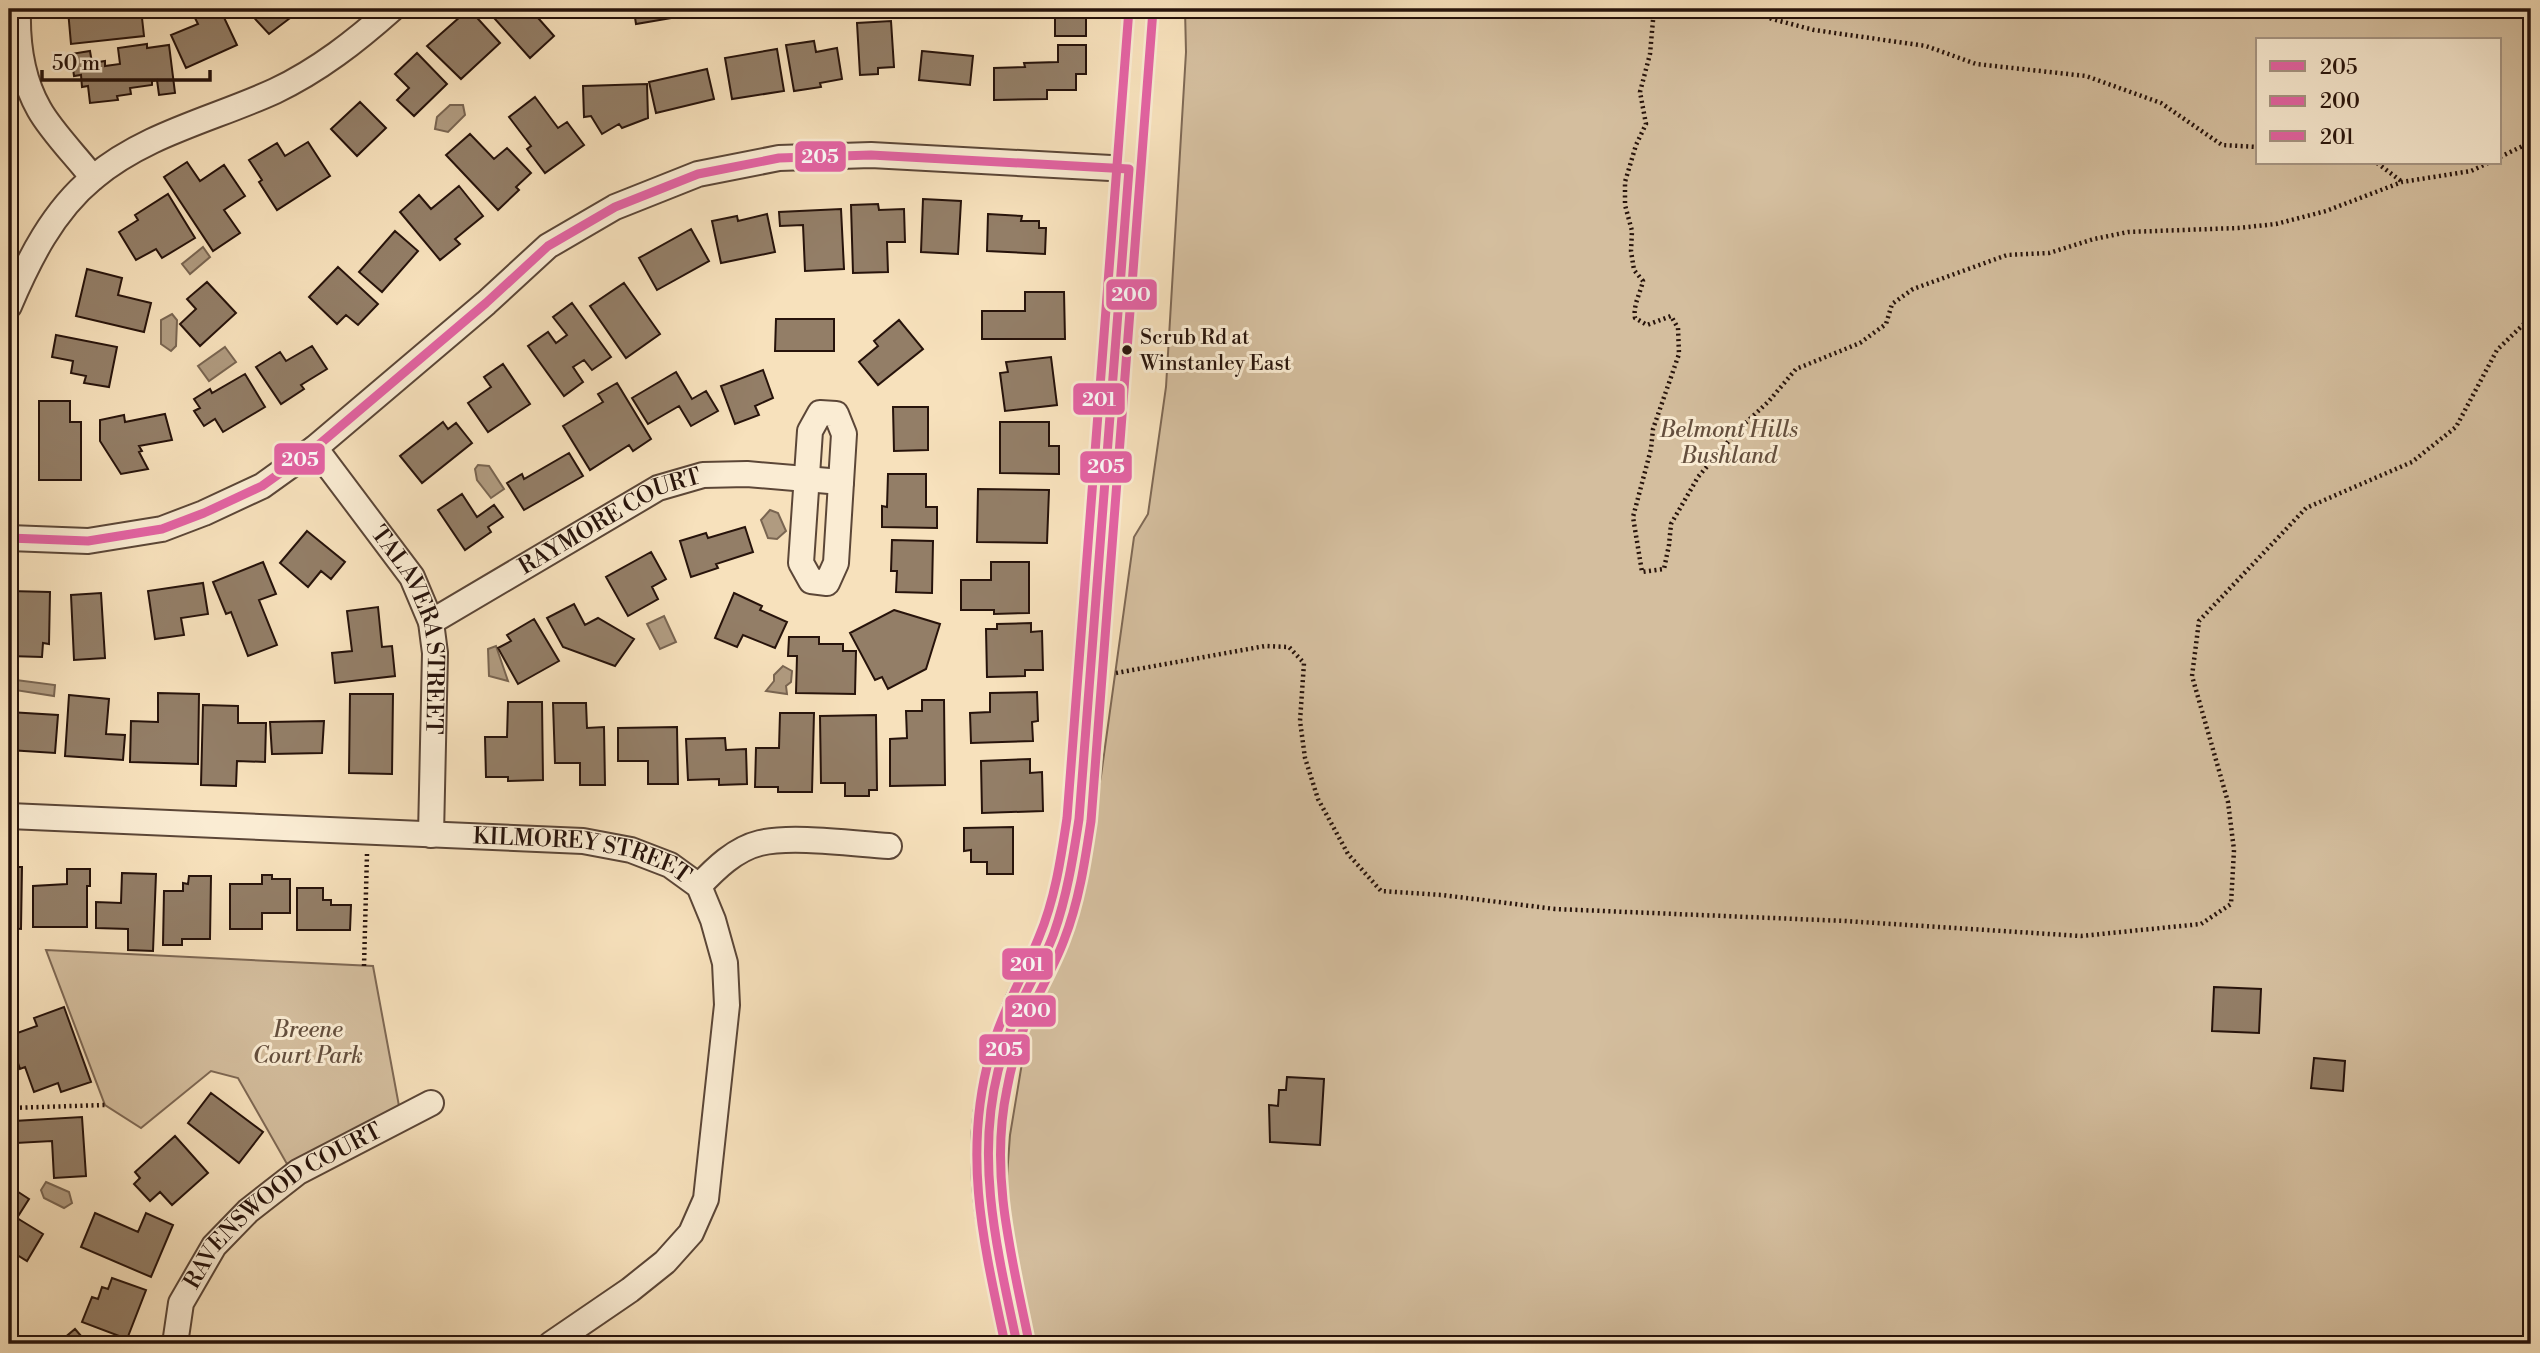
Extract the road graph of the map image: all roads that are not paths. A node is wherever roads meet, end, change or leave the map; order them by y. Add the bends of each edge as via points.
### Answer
1 (18, 9) edge
2 (392, 9) edge
3 (1141, 9) edge
4 (1129, 169) junction
5 (93, 178) junction
6 (9, 306) edge
7 (316, 448) junction
8 (806, 479) junction
9 (841, 482) junction
10 (9, 538) edge
11 (431, 622) junction
12 (9, 816) edge
13 (430, 835) junction
14 (889, 846) dead end
15 (699, 886) junction
16 (432, 1103) dead end
17 (175, 1344) edge
18 (551, 1344) edge
19 (1017, 1344) edge

1 - 5 street via 24,71 39,109
2 - 5 street via 329,62 275,91 148,143
3 - 4 main road
4 - 7 street via 871,155 779,158 698,174 615,207 548,246
4 - 19 main road via 1079,819 1070,879 1054,934 1019,1007 991,1111 990,1204
5 - 6 street via 62,210 29,259
7 - 10 street via 262,486 162,529 88,541
7 - 11 street, TALAVERA STREET via 412,577
8 - 9 street, RAYMORE COURT
8 - 9 street via 810,431 820,413 836,414 844,433
8 - 9 street via 801,563 811,582 827,583 836,563
8 - 11 street, RAYMORE COURT via 703,475 658,488
11 - 13 street, TALAVERA STREET via 435,653
12 - 13 street, KILMOREY STREET
13 - 15 street, KILMOREY STREET via 583,841 631,850 670,865
14 - 15 street via 759,843 722,863
15 - 18 street, KILMOREY STREET via 725,963 727,1005 706,1199 691,1233 665,1262
16 - 17 street, RAVENSWOOD COURT via 298,1172 248,1211 214,1246 181,1303

